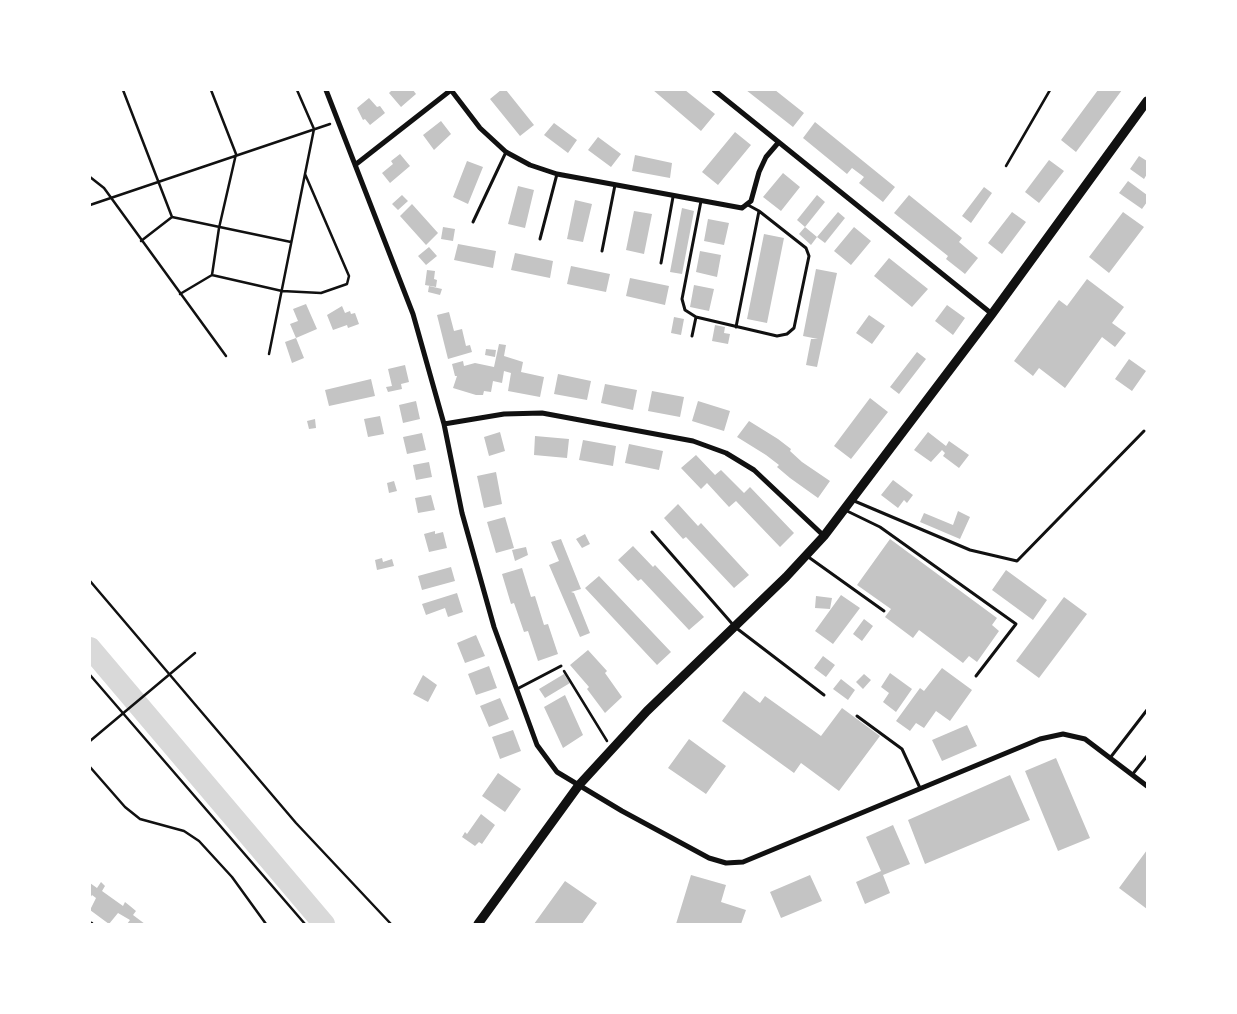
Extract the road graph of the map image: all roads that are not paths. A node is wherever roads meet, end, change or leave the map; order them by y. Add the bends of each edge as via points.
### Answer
1 (326, 90) edge
2 (451, 90) edge
3 (714, 90) edge
4 (1147, 101) edge
5 (778, 143) junction
6 (506, 152) junction
7 (355, 165) junction
8 (557, 174) junction
9 (615, 185) junction
10 (673, 197) junction
11 (701, 201) junction
12 (748, 205) junction
13 (759, 211) junction
14 (473, 222) dead end
15 (540, 239) dead end
16 (602, 252) dead end
17 (660, 263) dead end
18 (992, 314) junction
19 (696, 318) junction
20 (736, 327) junction
21 (692, 336) dead end
22 (444, 424) junction
23 (1144, 431) dead end
24 (852, 500) junction
25 (845, 510) junction
26 (652, 532) dead end
27 (824, 536) junction
28 (806, 555) junction
29 (884, 610) dead end
30 (735, 627) junction
31 (561, 666) road end
32 (976, 676) dead end
33 (518, 689) junction
34 (824, 695) dead end
35 (1147, 710) edge
36 (857, 716) dead end
37 (1147, 756) edge
38 (1110, 758) junction
39 (1132, 775) junction
40 (579, 785) junction
41 (1147, 786) edge
42 (921, 789) junction
43 (478, 924) edge

1 - 7 street
2 - 6 street via 480,128
2 - 7 street
3 - 5 street
4 - 18 main road
5 - 12 street via 766,157
5 - 18 street
6 - 8 street
6 - 14 lane
7 - 22 street via 413,314
8 - 9 street
8 - 15 lane
9 - 10 street
9 - 16 lane
10 - 11 street
10 - 17 lane
11 - 12 street via 742,208
11 - 19 lane via 682,299 685,310
12 - 13 lane
13 - 20 lane
13 - 20 lane via 806,248 809,256 794,328 777,336
18 - 24 main road
19 - 20 lane
19 - 21 lane
22 - 27 street via 504,414 542,413 693,441 726,453 754,470
22 - 33 street via 479,580
23 - 24 lane via 1017,562 970,550
24 - 25 main road
25 - 27 main road
25 - 32 lane via 880,527 1016,624
26 - 30 lane
27 - 28 main road
28 - 29 lane
28 - 30 main road
30 - 34 lane
30 - 40 main road
31 - 33 lane
33 - 40 street via 544,757 557,772
35 - 38 lane
36 - 42 lane via 902,749
37 - 39 lane
38 - 39 street
38 - 42 street via 1084,740 1063,734 1040,740
39 - 41 street
40 - 42 street via 709,858 726,863 743,862
40 - 43 main road

